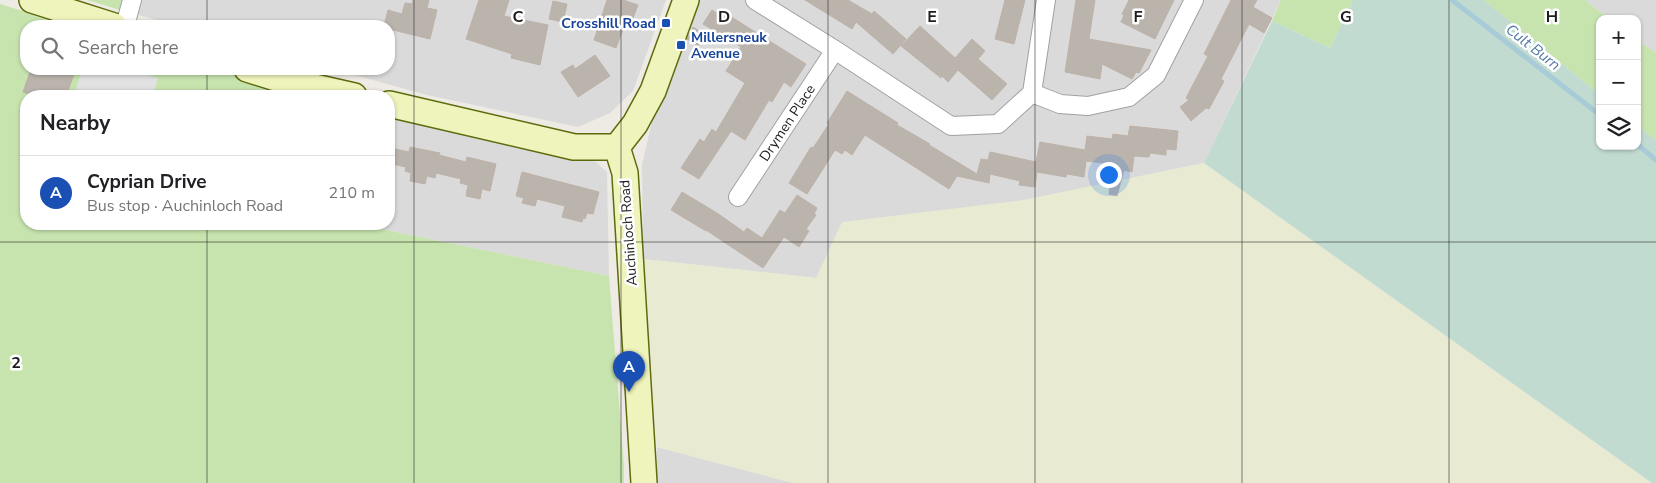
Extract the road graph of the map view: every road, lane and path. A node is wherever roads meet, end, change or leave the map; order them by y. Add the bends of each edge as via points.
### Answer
1 (32, 0) edge
2 (132, 0) edge
3 (686, 0) edge
4 (755, 0) edge
5 (1046, 0) edge
6 (1194, 0) edge
7 (95, 20) edge
8 (127, 20) edge
9 (835, 50) junction
10 (266, 75) edge
11 (328, 90) edge
12 (1032, 93) junction
13 (395, 105) edge
14 (617, 147) junction
15 (738, 197) dead end
16 (644, 483) edge

1 - 7 main road
2 - 8 street
3 - 14 main road via 653,91 635,124
4 - 9 street
5 - 12 street
6 - 12 street via 1156,75 1129,97 1088,106 1060,104
9 - 12 street via 951,126 998,124
9 - 15 street, Drymen Place
10 - 11 main road
13 - 14 main road via 574,147
14 - 16 main road, Auchinloch Road via 624,173

